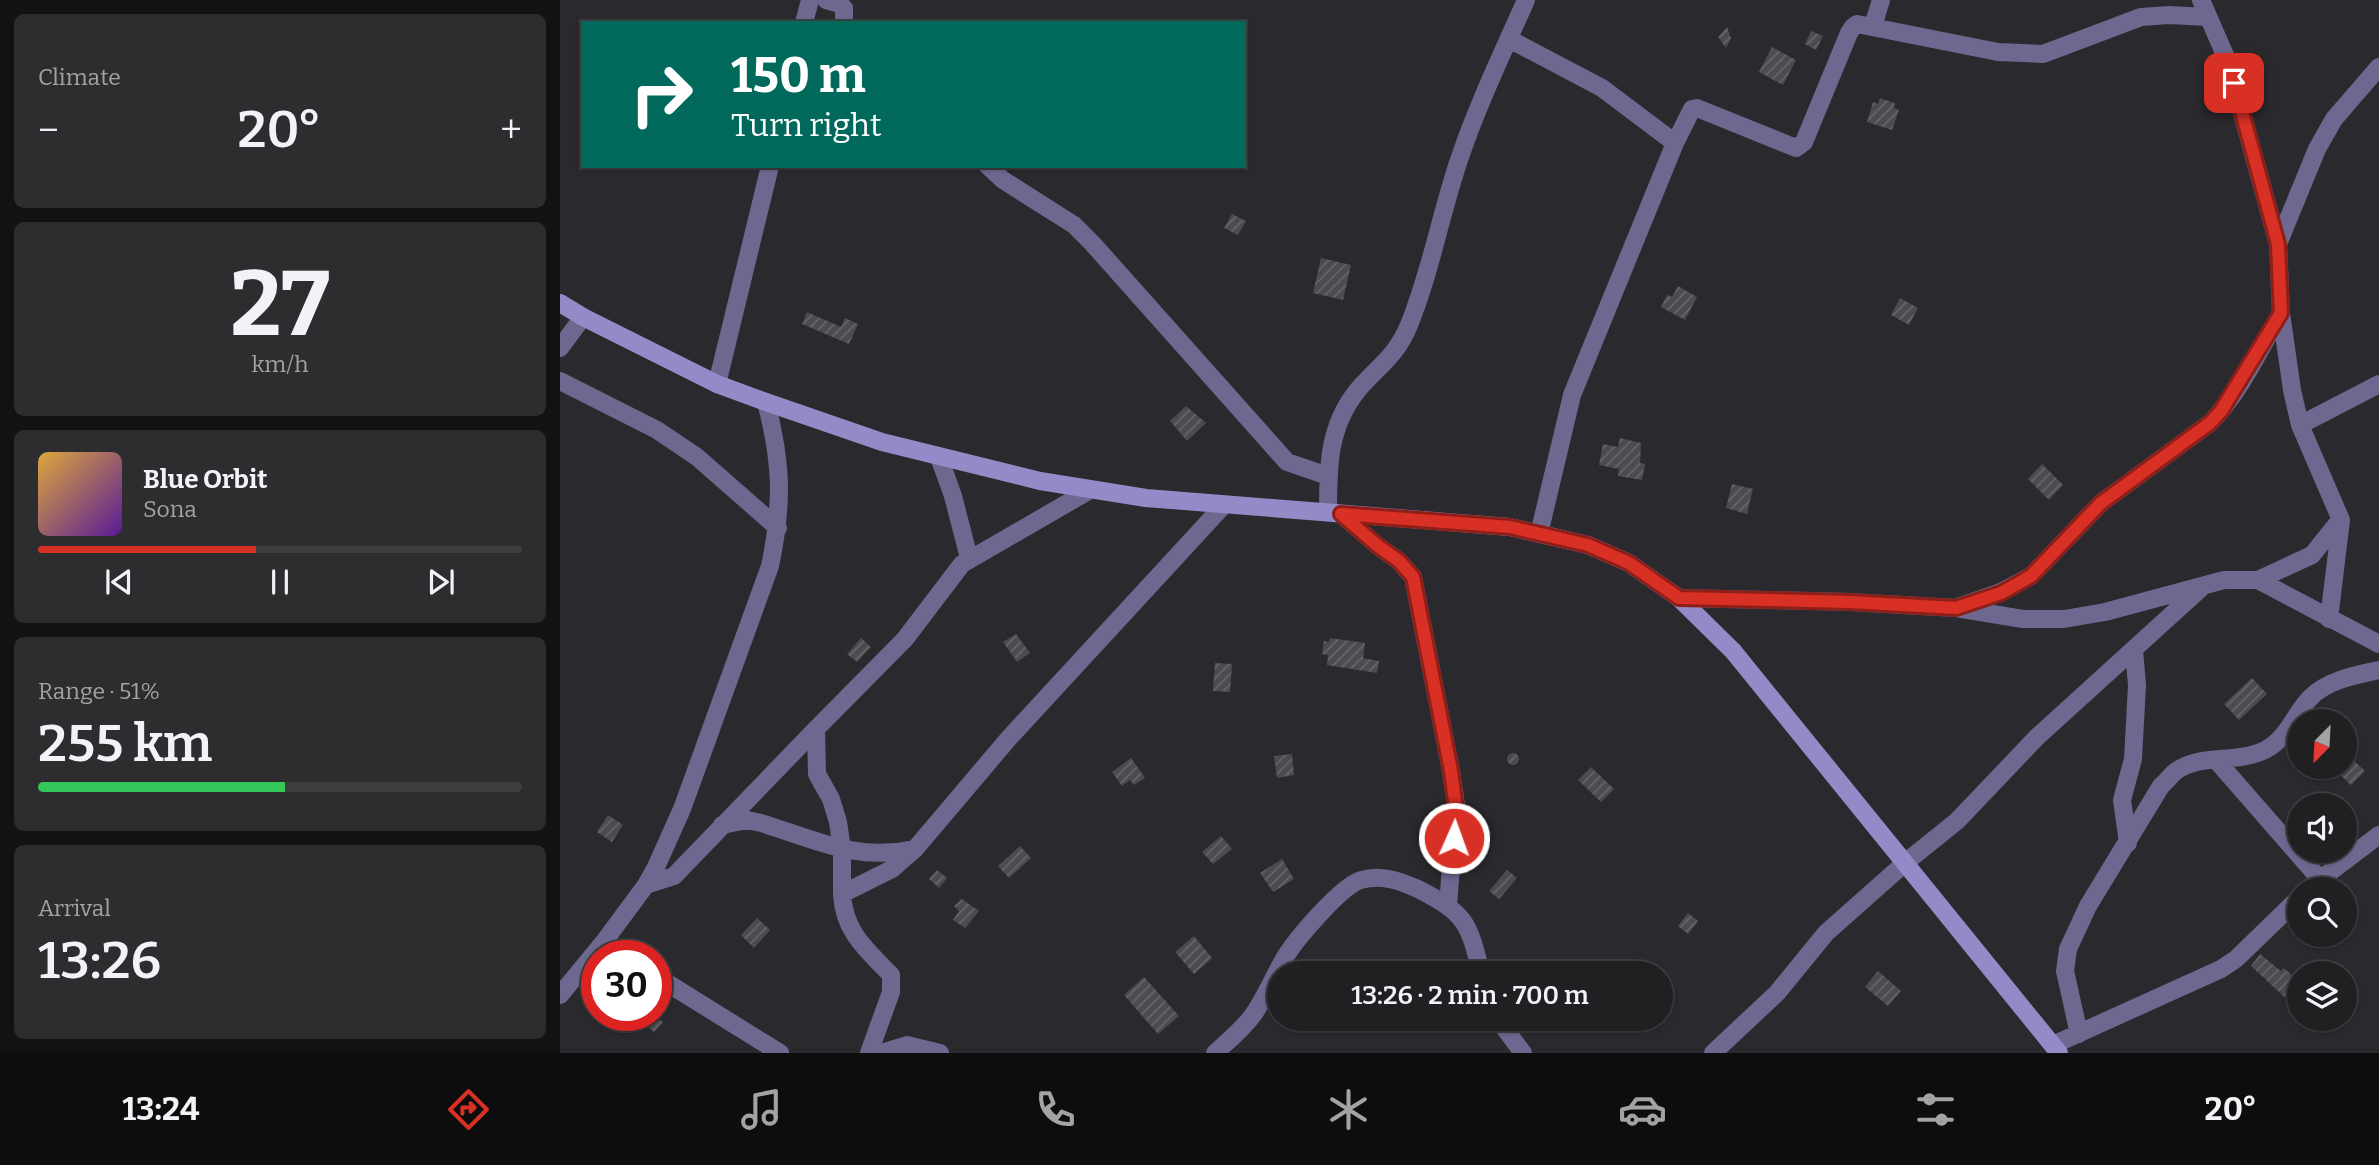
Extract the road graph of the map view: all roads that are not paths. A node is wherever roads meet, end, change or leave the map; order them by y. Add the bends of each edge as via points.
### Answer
1 (810, 0) edge
2 (826, 0) edge
3 (1526, 0) edge
4 (1881, 0) edge
5 (2205, 8) edge
6 (805, 21) edge
7 (844, 21) edge
8 (1873, 26) junction
9 (1509, 39) junction
10 (2379, 67) edge
11 (1675, 143) junction
12 (770, 168) edge
13 (990, 168) edge
14 (2278, 244) junction
15 (561, 305) edge
16 (2281, 313) junction
17 (583, 317) junction
18 (560, 348) edge
19 (560, 381) edge
20 (717, 384) junction
21 (2379, 384) edge
22 (765, 402) junction
23 (2300, 425) junction
24 (939, 457) junction
25 (1328, 476) junction
26 (1090, 490) junction
27 (1224, 505) junction
28 (1335, 513) junction
29 (2341, 520) junction
30 (778, 528) junction
31 (1538, 534) junction
32 (969, 558) junction
33 (2258, 580) junction
34 (2203, 586) junction
35 (1679, 598) junction
36 (1956, 608) junction
37 (2329, 619) junction
38 (2379, 644) edge
39 (2134, 650) junction
40 (2379, 670) edge
41 (816, 729) junction
42 (2217, 761) junction
43 (720, 826) junction
44 (2379, 835) edge
45 (2128, 843) junction
46 (842, 849) junction
47 (915, 849) junction
48 (1906, 862) junction
49 (2308, 877) edge
50 (2322, 877) edge
51 (646, 885) junction
52 (842, 894) junction
53 (1448, 905) junction
54 (2287, 910) edge
55 (605, 940) edge
56 (1478, 961) edge
57 (581, 970) edge
58 (672, 986) edge
59 (560, 995) edge
60 (1507, 1031) edge
61 (2078, 1034) junction
62 (2056, 1049) edge
63 (780, 1053) edge
64 (869, 1053) edge
65 (881, 1053) edge
66 (940, 1053) edge
67 (1215, 1053) edge
68 (1523, 1053) edge
69 (1713, 1053) edge

1 - 6 street
2 - 7 street via 841,4
3 - 9 street
4 - 8 street
5 - 8 street via 2141,18 2043,54 1998,52
5 - 14 street via 2228,62
8 - 11 street via 1853,27 1798,147 1697,108 1689,112
9 - 11 street via 1602,88
9 - 25 street via 1460,156 1408,328 1336,424
10 - 14 street via 2334,119
11 - 31 street via 1572,395
12 - 20 street
13 - 25 street via 1092,243 1287,462
14 - 16 street
15 - 17 street
16 - 23 street
16 - 36 street via 2237,388 2210,423 2101,503 2031,576 2001,593
17 - 18 street
17 - 20 street
19 - 30 street via 657,430 697,457
20 - 22 street
21 - 23 street
22 - 24 street
22 - 30 street via 779,466
23 - 29 street
24 - 26 street
24 - 32 street
25 - 28 street
26 - 27 street
26 - 32 street
27 - 28 street
27 - 47 street via 1009,738
28 - 31 street via 1510,527
28 - 53 street via 1413,577 1456,805
29 - 33 street via 2312,555
29 - 37 street
30 - 51 street via 770,566 682,809
31 - 35 street via 1588,545 1629,563
32 - 41 street via 905,639
33 - 34 street via 2224,580
33 - 37 street
34 - 36 street via 2064,619 2023,619
34 - 39 street
35 - 36 street
35 - 48 street via 1733,651
37 - 38 street
39 - 45 street via 2133,759 2122,800
39 - 48 street via 2036,737 1957,821
40 - 42 street via 2340,681 2311,698 2281,740 2263,751
41 - 43 street
41 - 46 street via 817,774 835,811
42 - 45 street via 2200,761 2177,771 2161,786
42 - 49 street
43 - 46 street via 747,820
43 - 51 street via 674,876
44 - 50 street
45 - 61 street via 2088,906 2068,949 2065,971
46 - 47 street via 875,855
46 - 52 street
47 - 52 street via 892,869
48 - 62 street
48 - 69 street via 1826,933 1777,993
51 - 55 street
52 - 64 street via 843,914 852,931 891,975 891,992
53 - 56 street via 1469,929
53 - 67 street via 1402,881 1360,880 1348,887 1293,946 1245,1026
54 - 61 street via 2221,969
57 - 59 street
58 - 63 street
60 - 68 street
61 - 62 street
65 - 66 street via 907,1045

